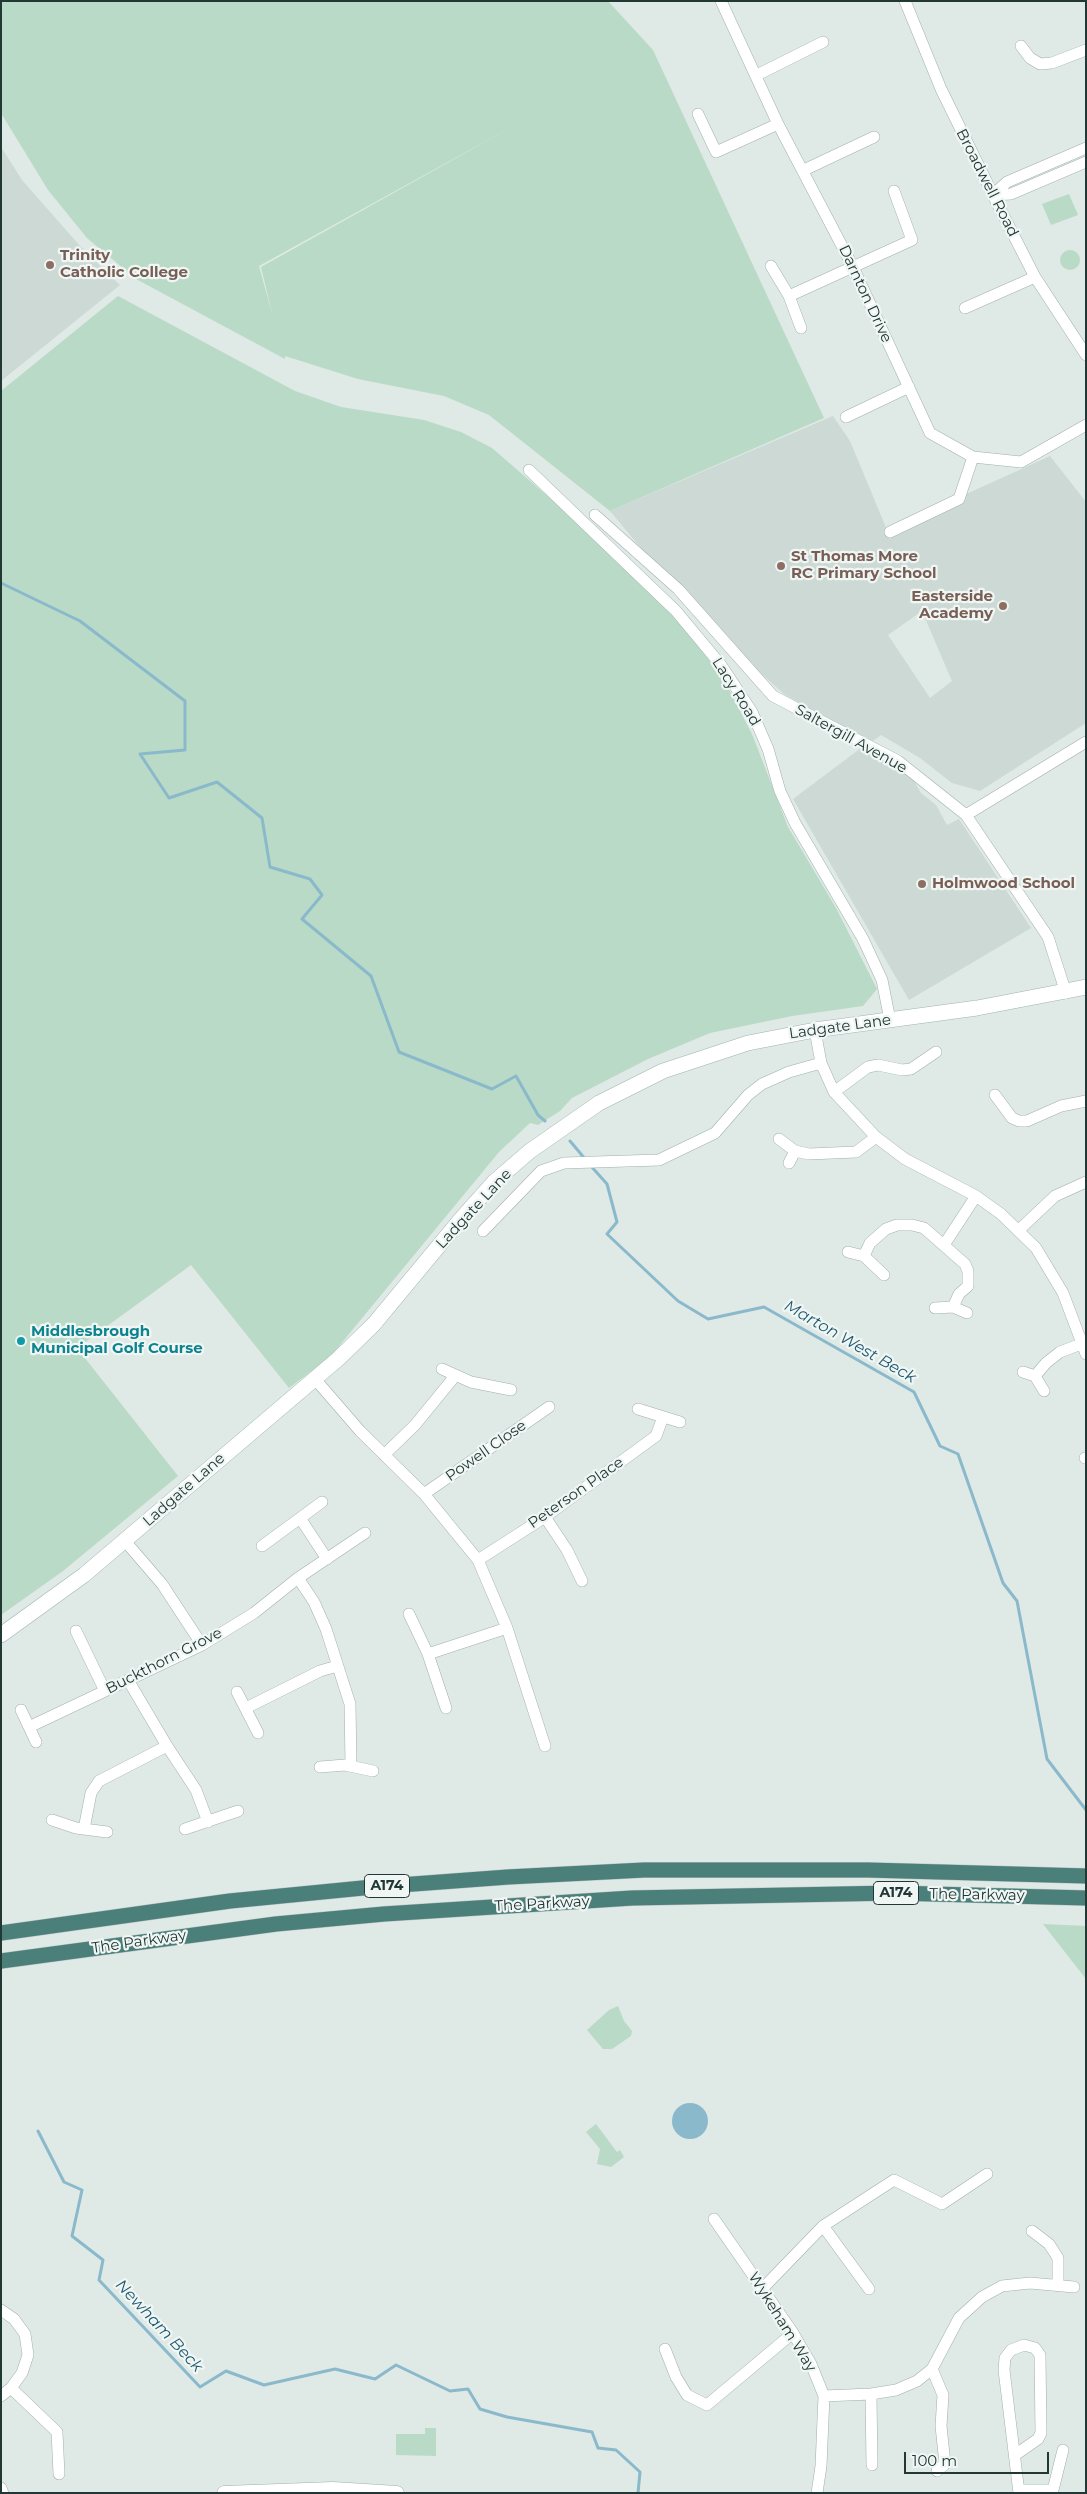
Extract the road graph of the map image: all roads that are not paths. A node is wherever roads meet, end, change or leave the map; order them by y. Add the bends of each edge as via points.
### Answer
1 (721, 1) edge
2 (905, 1) edge
3 (823, 42) dead end
4 (1021, 46) dead end
5 (1086, 50) edge
6 (756, 74) junction
7 (698, 114) dead end
8 (778, 124) junction
9 (874, 137) dead end
10 (1086, 148) edge
11 (1086, 162) edge
12 (804, 170) junction
13 (894, 192) dead end
14 (993, 195) junction
15 (771, 266) dead end
16 (853, 267) junction
17 (1035, 277) junction
18 (789, 296) junction
19 (965, 308) dead end
20 (801, 328) dead end
21 (1085, 353) edge
22 (909, 387) junction
23 (846, 417) dead end
24 (1086, 425) edge
25 (973, 458) junction
26 (529, 470) dead end
27 (595, 515) dead end
28 (890, 532) dead end
29 (1086, 742) edge
30 (966, 815) junction
31 (1086, 987) edge
32 (1066, 993) junction
33 (890, 1020) junction
34 (815, 1030) junction
35 (936, 1052) dead end
36 (821, 1063) junction
37 (834, 1092) junction
38 (995, 1095) dead end
39 (1086, 1101) edge
40 (876, 1137) junction
41 (780, 1139) dead end
42 (795, 1151) junction
43 (789, 1163) dead end
44 (1086, 1182) edge
45 (976, 1196) junction
46 (1019, 1230) junction
47 (483, 1231) dead end
48 (944, 1245) junction
49 (848, 1252) dead end
50 (864, 1256) junction
51 (884, 1275) dead end
52 (953, 1306) junction
53 (935, 1308) dead end
54 (967, 1313) dead end
55 (1084, 1349) edge
56 (442, 1369) dead end
57 (1023, 1372) dead end
58 (455, 1376) junction
59 (1035, 1376) junction
60 (315, 1379) junction
61 (511, 1390) dead end
62 (1044, 1391) dead end
63 (549, 1407) dead end
64 (638, 1409) dead end
65 (663, 1417) junction
66 (680, 1422) dead end
67 (384, 1454) junction
68 (424, 1494) junction
69 (322, 1502) dead end
70 (545, 1517) junction
71 (300, 1518) junction
72 (365, 1533) dead end
73 (125, 1541) junction
74 (262, 1546) dead end
75 (328, 1559) junction
76 (478, 1560) junction
77 (298, 1578) junction
78 (582, 1581) dead end
79 (409, 1614) dead end
80 (507, 1628) junction
81 (76, 1631) dead end
82 (1, 1635) edge
83 (202, 1645) junction
84 (428, 1654) junction
85 (337, 1666) junction
86 (128, 1680) junction
87 (105, 1691) junction
88 (237, 1692) dead end
89 (246, 1708) junction
90 (446, 1708) dead end
91 (21, 1710) dead end
92 (29, 1727) junction
93 (258, 1733) dead end
94 (36, 1742) dead end
95 (166, 1746) junction
96 (545, 1746) dead end
97 (351, 1766) junction
98 (320, 1767) dead end
99 (373, 1771) dead end
100 (238, 1811) dead end
101 (52, 1820) dead end
102 (208, 1822) junction
103 (84, 1829) junction
104 (185, 1829) dead end
105 (107, 1832) dead end
106 (1086, 1876) edge
107 (1086, 1898) edge
108 (1, 1933) edge
109 (1, 1961) edge
110 (987, 2174) dead end
111 (714, 2219) dead end
112 (823, 2226) junction
113 (1032, 2231) dead end
114 (1058, 2285) junction
115 (1074, 2287) dead end
116 (763, 2288) junction
117 (869, 2289) dead end
118 (1, 2310) edge
119 (793, 2333) junction
120 (665, 2349) dead end
121 (932, 2369) junction
122 (11, 2388) junction
123 (872, 2394) junction
124 (1, 2396) edge
125 (824, 2396) junction
126 (1063, 2450) dead end
127 (1015, 2455) junction
128 (872, 2464) dead end
129 (937, 2470) dead end
130 (59, 2474) dead end
131 (1, 2488) edge
132 (1019, 2492) edge
133 (1054, 2492) edge
134 (3, 2493) edge
135 (224, 2493) edge
136 (397, 2493) edge
137 (817, 2493) edge

1 - 6 street, Darnton Drive
2 - 14 street, Broadwell Road via 941,89
3 - 6 street
4 - 5 street via 1030,58 1040,64
6 - 8 street, Darnton Drive
7 - 8 street via 716,152
8 - 12 street, Darnton Drive
9 - 12 street
10 - 14 street via 1007,182
11 - 14 street via 1011,194
12 - 16 street, Darnton Drive
13 - 16 street via 912,240
14 - 17 street, Broadwell Road
15 - 18 street
16 - 18 street
16 - 22 street, Darnton Drive
17 - 19 street
17 - 21 street, Broadwell Road
18 - 20 street
22 - 23 street
22 - 25 street, Darnton Drive via 930,433
24 - 25 street, Darnton Drive via 1021,462
25 - 28 street via 959,499
26 - 33 street, Lacy Road via 676,612 721,665 752,712 795,823 863,939 882,980
27 - 30 street, Saltergill Avenue via 678,589 772,696 898,761
29 - 30 street
30 - 32 street, Saltergill Avenue via 1048,937
31 - 32 main road, Ladgate Lane
32 - 33 main road, Ladgate Lane
33 - 34 main road, Ladgate Lane
34 - 36 street
34 - 60 main road, Ladgate Lane via 748,1043 663,1071 578,1116 494,1182 374,1324
35 - 37 street via 910,1070 868,1067
36 - 37 street
36 - 47 street via 788,1072 762,1084 715,1133 659,1160 564,1163 540,1171
37 - 40 street
38 - 39 street via 1012,1118 1027,1122 1061,1106
40 - 42 street via 856,1152 809,1154
40 - 45 street via 905,1159
41 - 42 street
42 - 43 street
44 - 46 street via 1055,1196
45 - 46 street
45 - 48 street
46 - 55 street via 1046,1263 1062,1293
48 - 50 street via 924,1228 897,1225 878,1235
48 - 52 street via 965,1264 968,1271 968,1286
49 - 50 street
50 - 51 street
52 - 53 street
52 - 54 street
55 - 59 street via 1060,1352
56 - 58 street
57 - 59 street
58 - 61 street
58 - 67 street via 415,1425
59 - 62 street
60 - 67 street
60 - 73 main road, Ladgate Lane
63 - 68 street, Powell Close
64 - 65 street
65 - 66 street
65 - 70 street, Peterson Place via 656,1436
67 - 68 street
68 - 76 street
69 - 71 street
70 - 76 street, Peterson Place
70 - 78 street via 567,1550
71 - 74 street
71 - 75 street
72 - 75 street, Buckthorn Grove
73 - 82 main road, Ladgate Lane
73 - 83 street via 162,1584
75 - 77 street, Buckthorn Grove
76 - 80 street
77 - 83 street, Buckthorn Grove via 254,1613
77 - 85 street via 326,1629
79 - 84 street
80 - 84 street
80 - 96 street
81 - 87 street
83 - 86 street, Buckthorn Grove
84 - 90 street
85 - 89 street
85 - 97 street via 350,1704
86 - 87 street, Buckthorn Grove
86 - 95 street
87 - 92 street, Buckthorn Grove
88 - 89 street
89 - 93 street
91 - 92 street
92 - 94 street
95 - 102 street via 196,1790
95 - 103 street via 99,1781 91,1793
97 - 98 street
97 - 99 street
100 - 102 street
101 - 103 street
102 - 104 street
103 - 105 street
106 - 108 highway, The Parkway / A174 via 840,1870 644,1870 508,1877 230,1901
107 - 109 highway, The Parkway / A174 via 894,1893 612,1900 296,1922
110 - 112 street via 942,2204 894,2180
111 - 116 street, Wykeham Way
112 - 116 street
112 - 117 street
113 - 114 street via 1049,2244 1058,2258
114 - 115 street
114 - 121 street via 1013,2283 982,2297 959,2318
116 - 119 street, Wykeham Way
118 - 122 street via 14,2319 25,2334 28,2355 22,2373
119 - 120 street via 707,2406 687,2395
119 - 125 street, Wykeham Way
121 - 123 street via 917,2381 896,2390
121 - 129 street via 943,2395 941,2426 945,2464
122 - 124 street
122 - 130 street via 57,2432
123 - 125 street
123 - 128 street
125 - 137 street, Wykeham Way
126 - 133 street
127 - 127 street via 1038,2439 1041,2433 1040,2355 1035,2348 1024,2345 1012,2350 1004,2364
127 - 132 street
131 - 134 street
132 - 133 street
135 - 136 street via 333,2489

